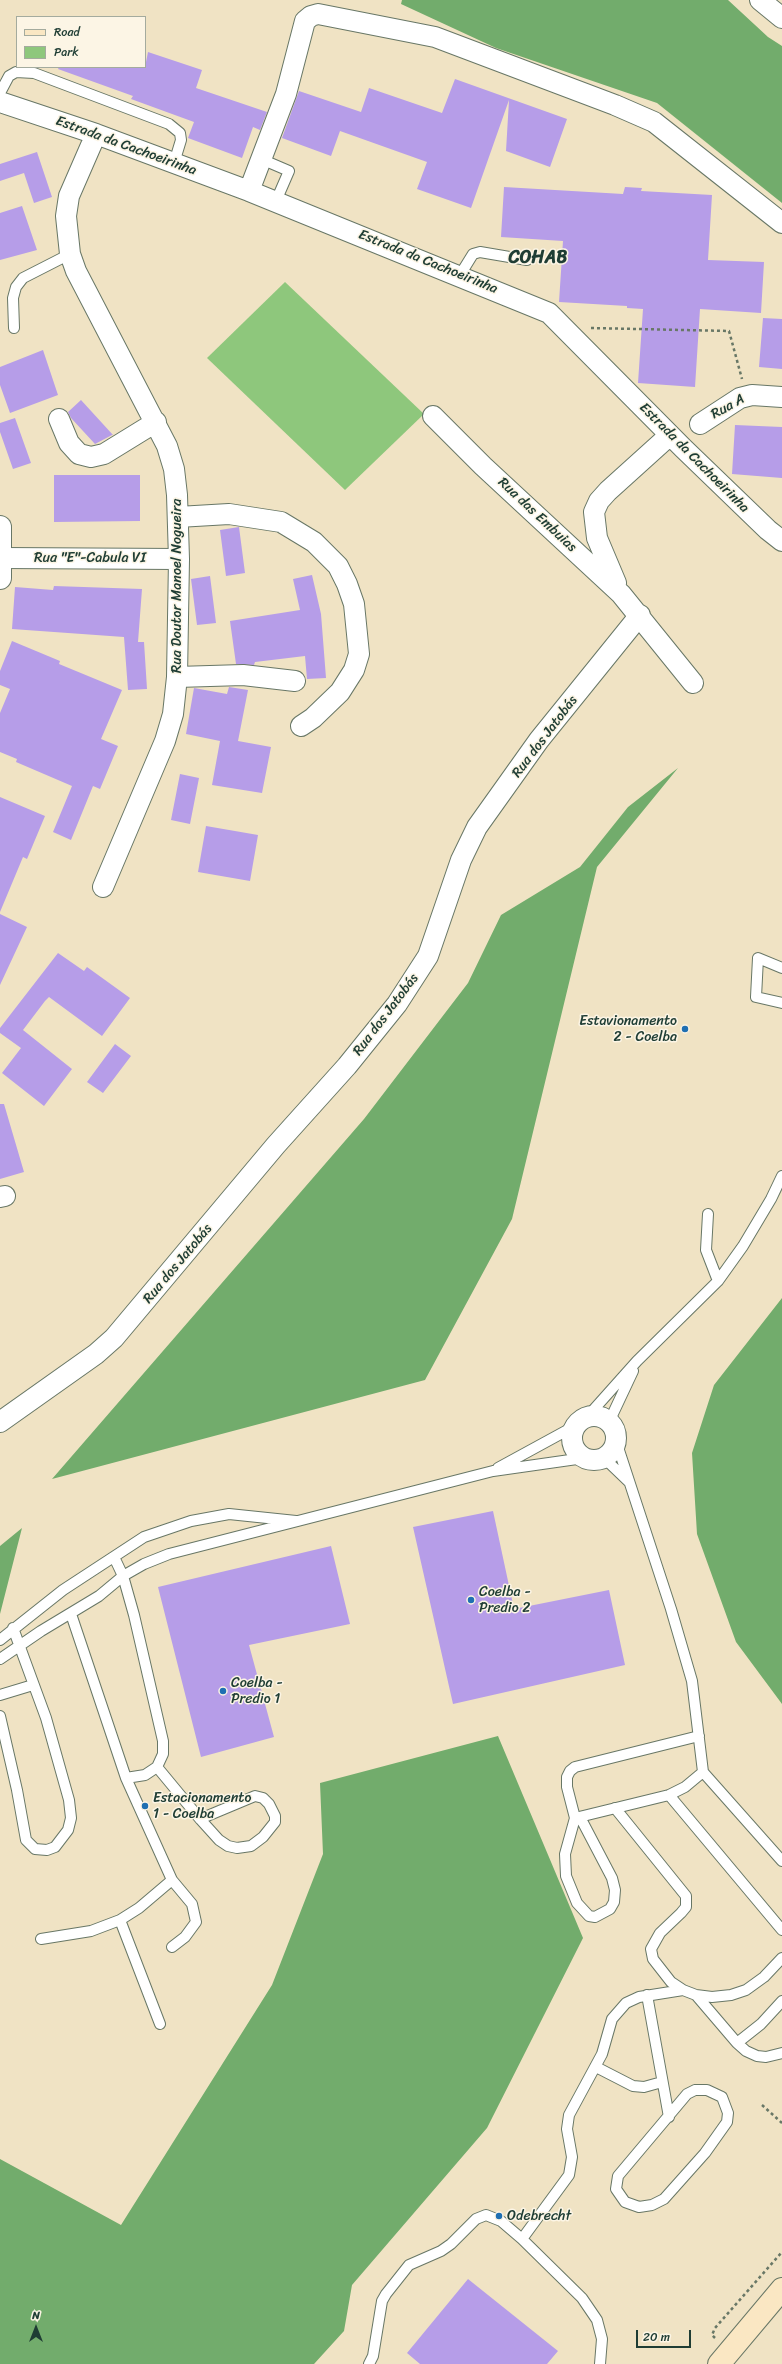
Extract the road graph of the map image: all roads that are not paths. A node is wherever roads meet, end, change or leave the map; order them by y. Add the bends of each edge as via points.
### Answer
1 (760, 0) edge
2 (782, 18) edge
3 (0, 93) edge
4 (0, 102) edge
5 (96, 134) junction
6 (261, 159) junction
7 (174, 163) junction
8 (249, 191) junction
9 (276, 201) junction
10 (782, 223) edge
11 (70, 254) junction
12 (527, 260) dead end
13 (460, 275) junction
14 (14, 328) dead end
15 (782, 397) edge
16 (433, 416) dead end
17 (59, 419) dead end
18 (156, 422) junction
19 (700, 424) dead end
20 (670, 435) junction
21 (178, 517) junction
22 (0, 527) edge
23 (782, 541) edge
24 (179, 559) junction
25 (1, 568) edge
26 (621, 594) junction
27 (640, 615) junction
28 (177, 677) junction
29 (295, 681) dead end
30 (693, 683) dead end
31 (301, 726) dead end
32 (103, 887) dead end
33 (782, 968) edge
34 (782, 1003) edge
35 (782, 1176) edge
36 (708, 1214) dead end
37 (718, 1281) junction
38 (637, 1362) junction
39 (0, 1422) edge
40 (581, 1422) junction
41 (609, 1422) junction
42 (616, 1441) junction
43 (584, 1458) junction
44 (604, 1458) junction
45 (493, 1471) junction
46 (631, 1483) junction
47 (302, 1522) junction
48 (114, 1557) junction
49 (123, 1576) junction
50 (71, 1614) junction
51 (13, 1628) junction
52 (0, 1640) edge
53 (19, 1644) junction
54 (0, 1659) edge
55 (33, 1685) junction
56 (0, 1695) edge
57 (0, 1716) edge
58 (699, 1736) junction
59 (157, 1767) junction
60 (703, 1772) junction
61 (126, 1778) junction
62 (669, 1795) junction
63 (615, 1808) junction
64 (577, 1818) junction
65 (200, 1819) junction
66 (782, 1861) edge
67 (172, 1880) junction
68 (120, 1920) junction
69 (782, 1930) edge
70 (41, 1939) dead end
71 (172, 1947) dead end
72 (781, 1960) edge
73 (683, 1990) junction
74 (647, 1995) junction
75 (696, 1995) junction
76 (782, 2000) edge
77 (160, 2024) dead end
78 (737, 2043) junction
79 (782, 2054) edge
80 (596, 2067) junction
81 (662, 2082) junction
82 (669, 2117) junction
83 (522, 2239) junction
84 (782, 2290) edge
85 (369, 2364) edge
86 (600, 2364) edge
87 (719, 2364) edge

1 - 2 street
3 - 7 lane via 9,76 16,72 34,73 169,124 180,133 181,140
4 - 5 street, Estrada da Cachoeirinha
5 - 7 street, Estrada da Cachoeirinha
5 - 11 street, Rua Doutor Manoel Nogueira via 69,196 66,216
6 - 8 street
6 - 9 lane via 289,171
6 - 10 street via 286,94 305,21 311,16 326,15 434,37 654,122
7 - 8 street, Estrada da Cachoeirinha
8 - 9 street, Estrada da Cachoeirinha
9 - 13 street, Estrada da Cachoeirinha
11 - 14 lane via 23,278 19,283 13,298
11 - 18 street, Rua Doutor Manoel Nogueira
12 - 13 lane via 480,252 473,254
13 - 20 street, Estrada da Cachoeirinha via 548,312
15 - 19 street, Rua A via 767,394 747,396 729,404
16 - 26 street, Rua das Embuias
17 - 18 street via 69,443 79,454 91,457 104,454
18 - 21 street, Rua Doutor Manoel Nogueira via 174,469
20 - 23 street, Estrada da Cachoeirinha
20 - 26 street via 608,491 594,512 597,538
21 - 24 street, Rua Doutor Manoel Nogueira
21 - 31 street via 229,514 281,522 314,542 338,566 354,604 359,654 354,670 340,692
22 - 25 street
24 - 25 street, Rua "E"-Cabula VI
24 - 28 street, Rua Doutor Manoel Nogueira
26 - 27 street, Rua das Embuias
27 - 30 street
27 - 39 street, Rua dos Jatobás via 539,740 477,827 461,860 428,956 397,1004 124,1327 96,1354
28 - 29 street via 243,676
28 - 32 street, Rua Doutor Manoel Nogueira via 173,714 165,741
33 - 34 lane via 758,958 756,997
35 - 37 lane via 755,1226
36 - 37 lane via 706,1250
37 - 38 lane
38 - 40 lane
38 - 41 lane
40 - 41 street via 595,1416
40 - 43 street via 572,1433 574,1447
40 - 45 lane
41 - 42 street
42 - 44 street via 614,1448
42 - 46 lane
43 - 44 street
43 - 45 lane
44 - 46 lane
45 - 47 lane
46 - 58 lane via 692,1681
47 - 48 lane via 259,1516 212,1516 144,1537
47 - 49 lane via 169,1554
48 - 49 lane
48 - 51 lane via 63,1590
49 - 50 lane
49 - 59 lane via 163,1741 163,1754
50 - 53 lane
50 - 61 lane
51 - 52 lane
51 - 53 lane
53 - 54 lane
53 - 55 lane
55 - 56 lane
55 - 57 lane via 46,1718 69,1800 71,1818 68,1830 55,1847 47,1850 35,1849 26,1840
58 - 60 lane
58 - 64 lane via 576,1767 570,1771 567,1777
59 - 61 lane via 145,1775
59 - 65 lane
60 - 62 lane via 685,1787
60 - 66 lane
61 - 67 lane
62 - 63 lane
62 - 69 lane
63 - 64 lane
63 - 73 lane via 686,1896 686,1906 682,1913 660,1933 651,1949 653,1959 660,1969
64 - 64 lane via 565,1854 566,1876 577,1903 588,1916 595,1917 610,1909 614,1902 615,1890 612,1878
65 - 65 lane via 219,1840 237,1848 251,1846 263,1837 275,1822 269,1804 263,1798 255,1796
67 - 68 lane via 139,1908
67 - 71 lane via 192,1904 196,1922 185,1937
68 - 70 lane via 91,1931
68 - 77 lane
72 - 75 lane via 746,1990 712,1997
73 - 74 lane
73 - 75 lane
74 - 80 lane via 626,2003 612,2018
74 - 81 lane
75 - 78 lane
76 - 78 lane via 762,2024
78 - 79 lane via 757,2056
80 - 81 lane via 633,2086 644,2087
80 - 83 lane via 569,2115 567,2129 572,2157 569,2175
81 - 82 lane
82 - 82 lane via 618,2176 616,2189 625,2202 639,2207 652,2205 664,2199 705,2153 727,2122 728,2113 722,2097 707,2090 695,2090 687,2094
83 - 85 lane via 501,2221 486,2215 476,2219 446,2248 409,2265 382,2301 373,2356
83 - 86 lane via 582,2298 597,2320 602,2339
84 - 87 main road

